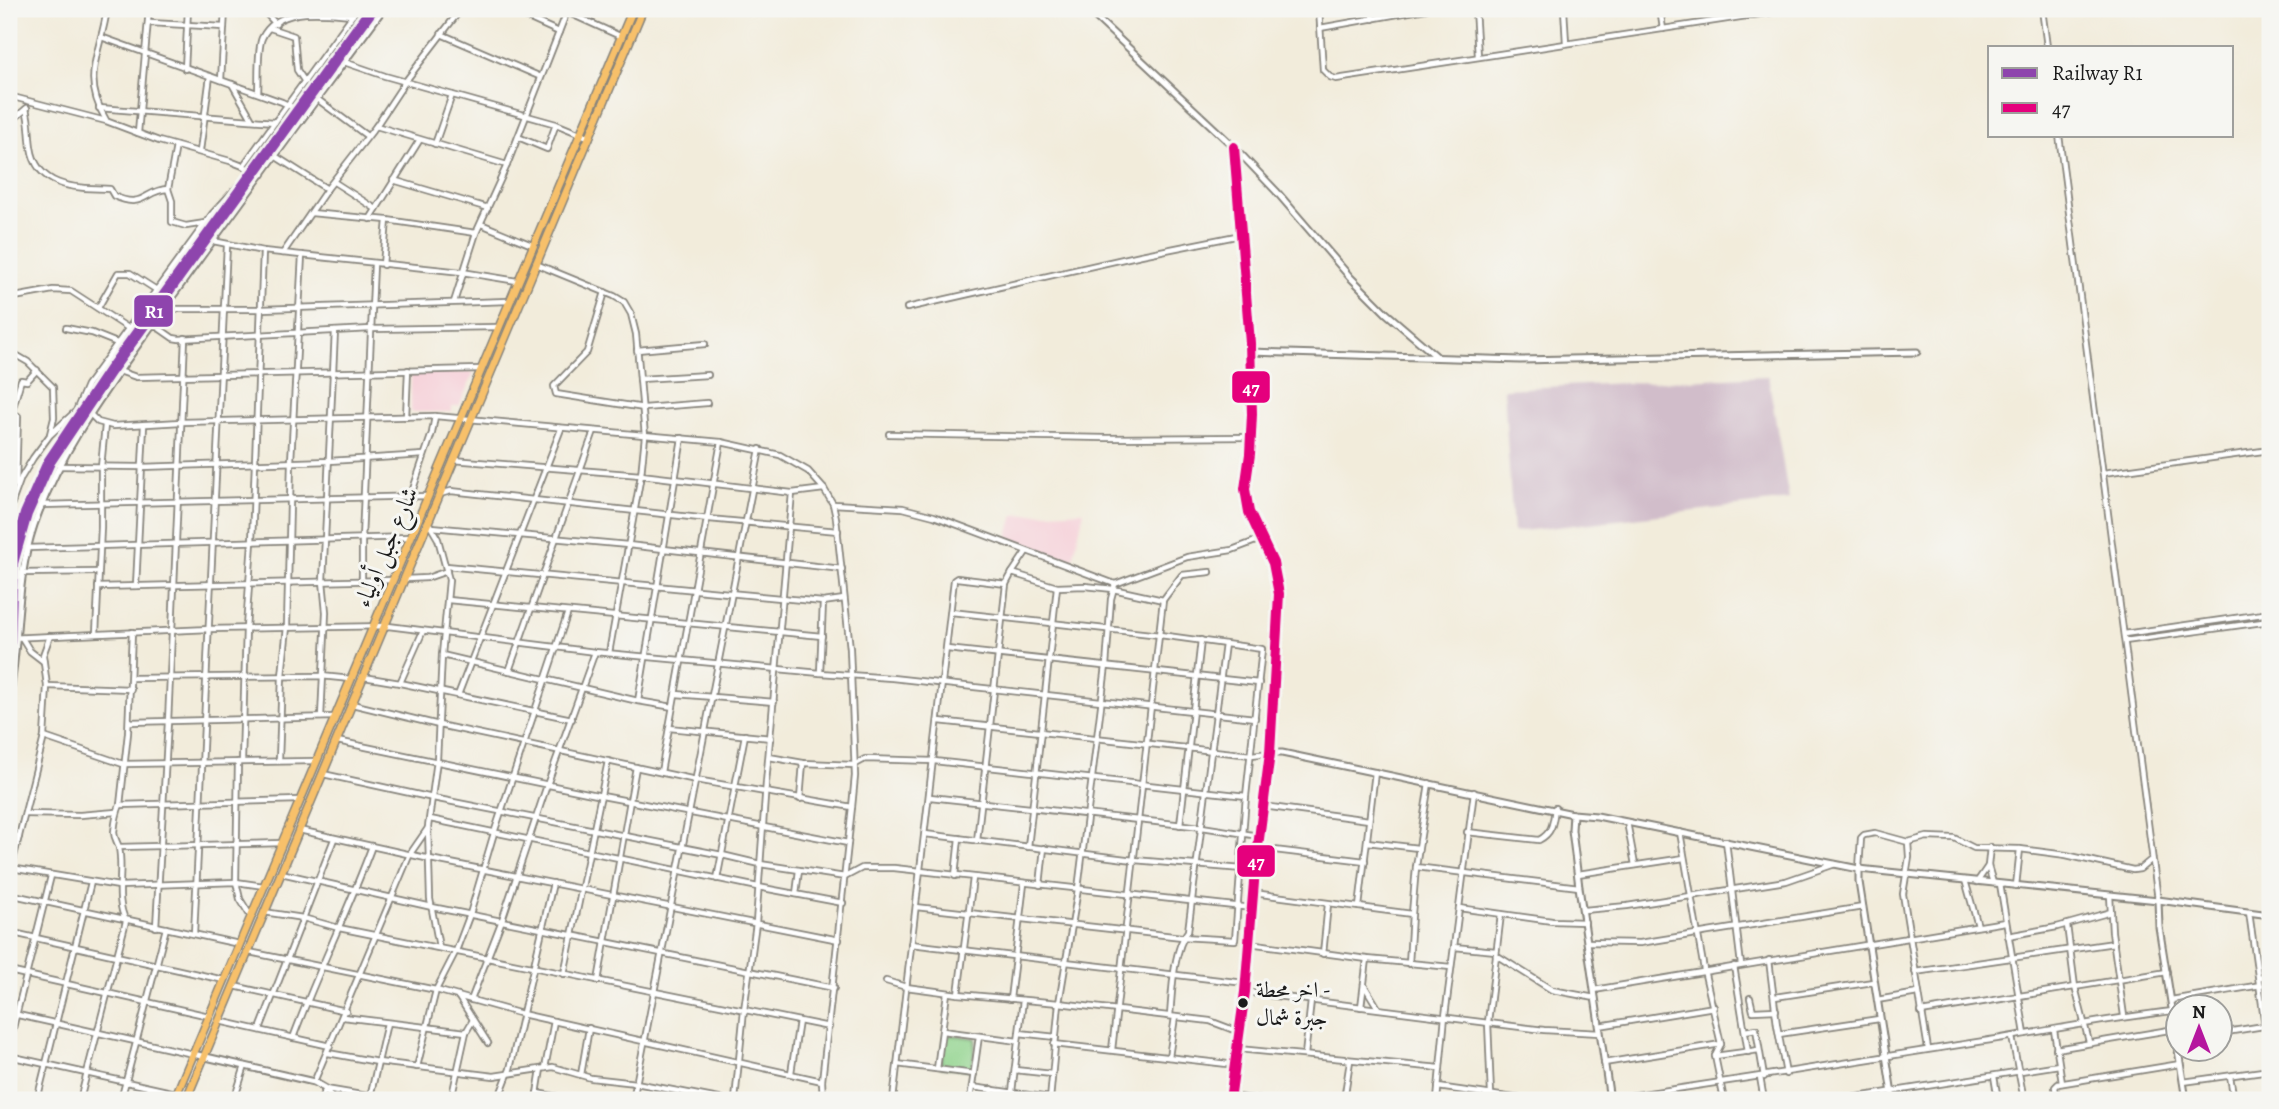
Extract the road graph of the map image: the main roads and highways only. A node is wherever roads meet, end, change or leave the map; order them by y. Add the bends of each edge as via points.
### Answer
1 (633, 9) edge
2 (643, 9) edge
3 (175, 1097) edge
4 (186, 1100) edge

1 - 3 main road, شارع جبل أولياء
2 - 4 main road, شارع جبل أولياء

